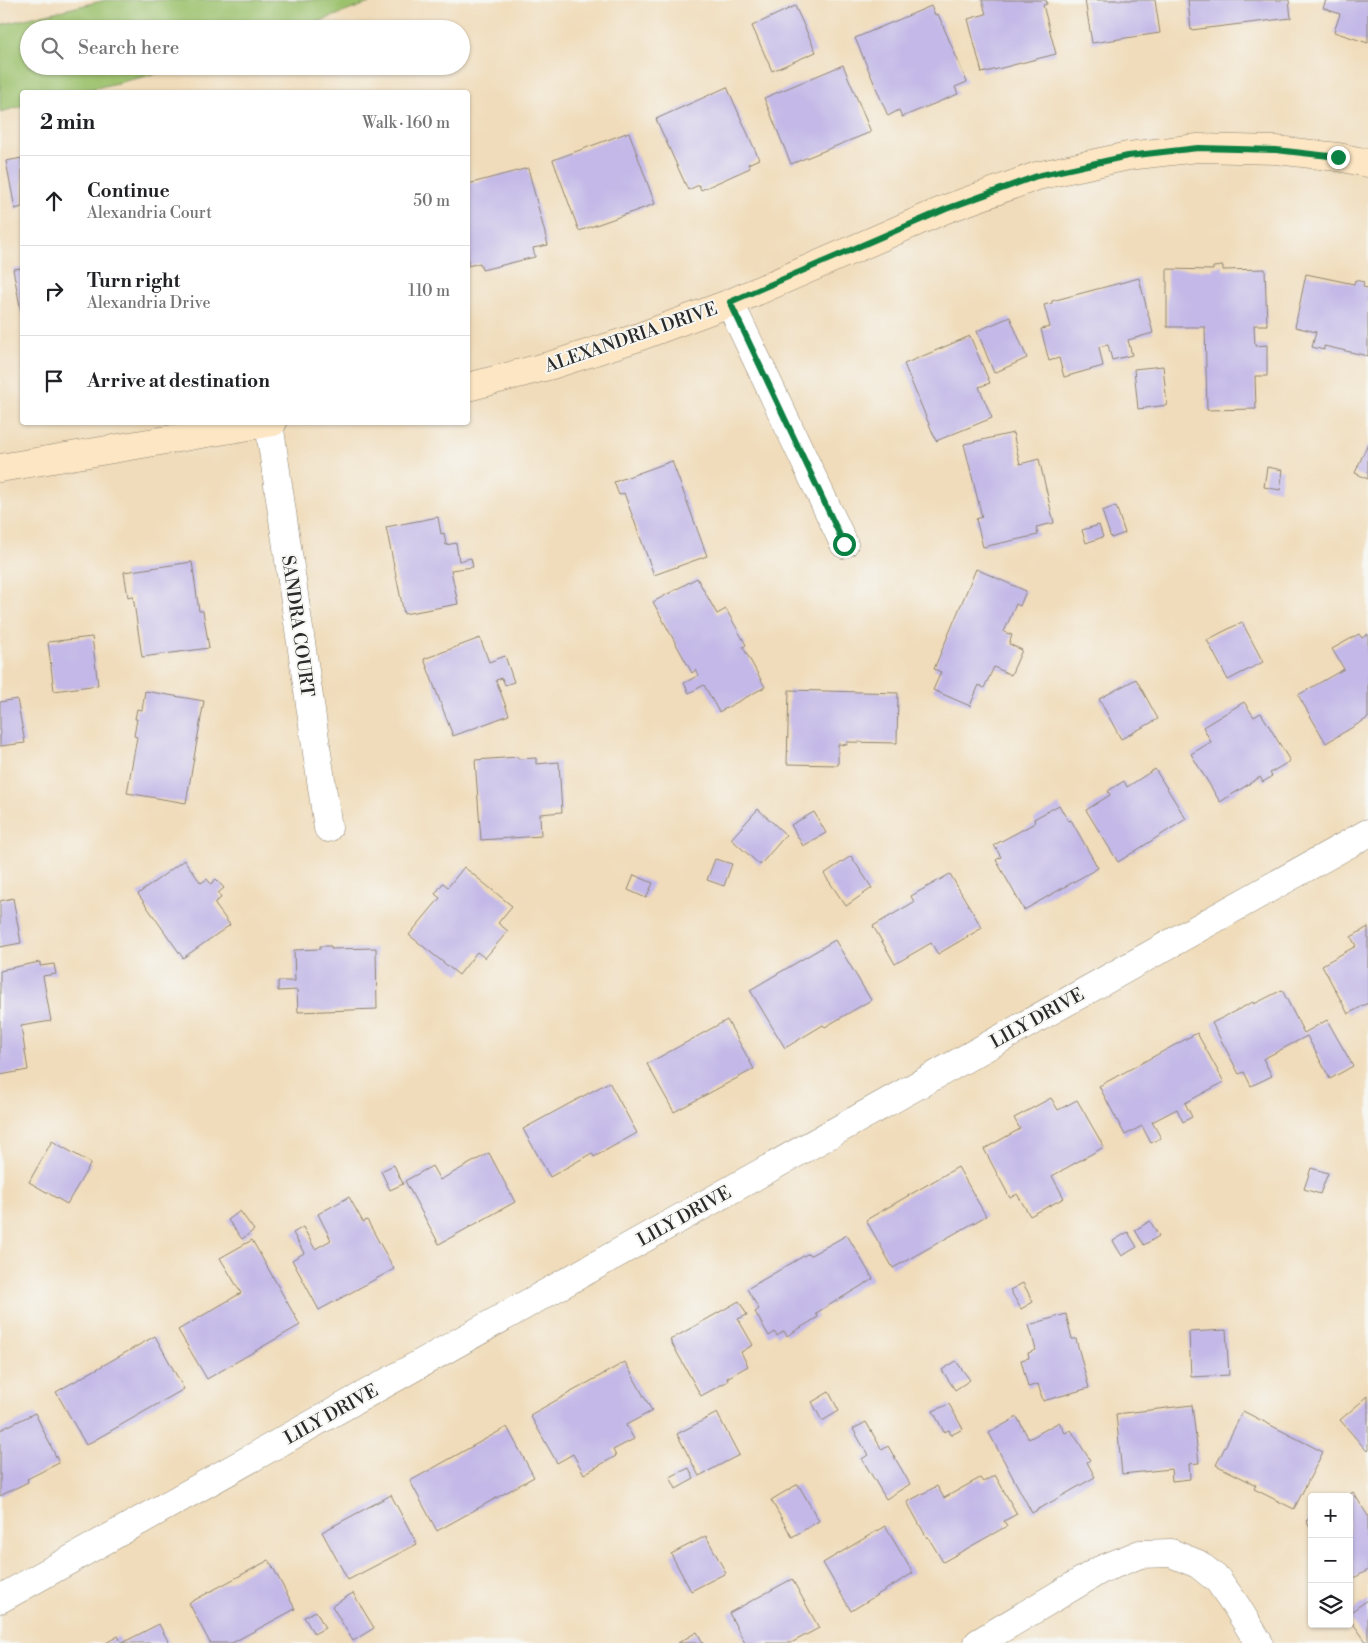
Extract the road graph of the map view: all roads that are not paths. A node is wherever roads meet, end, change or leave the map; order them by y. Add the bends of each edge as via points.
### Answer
1 (1368, 163) edge
2 (730, 302) junction
3 (470, 386) edge
4 (256, 425) edge
5 (268, 425) edge
6 (0, 468) edge
7 (844, 544) dead end
8 (328, 828) dead end
9 (1368, 832) edge
10 (0, 1599) edge
11 (978, 1643) edge
12 (1259, 1643) edge

1 - 2 street, ALEXANDRIA DRIVE via 1276,150 1198,148 1128,156 1037,176 946,209
2 - 3 street, ALEXANDRIA DRIVE via 636,338
2 - 7 street
4 - 6 street
5 - 8 street, SANDRA COURT
9 - 10 street, LILY DRIVE
11 - 12 street via 1100,1570 1140,1554 1171,1553 1198,1564 1218,1580

